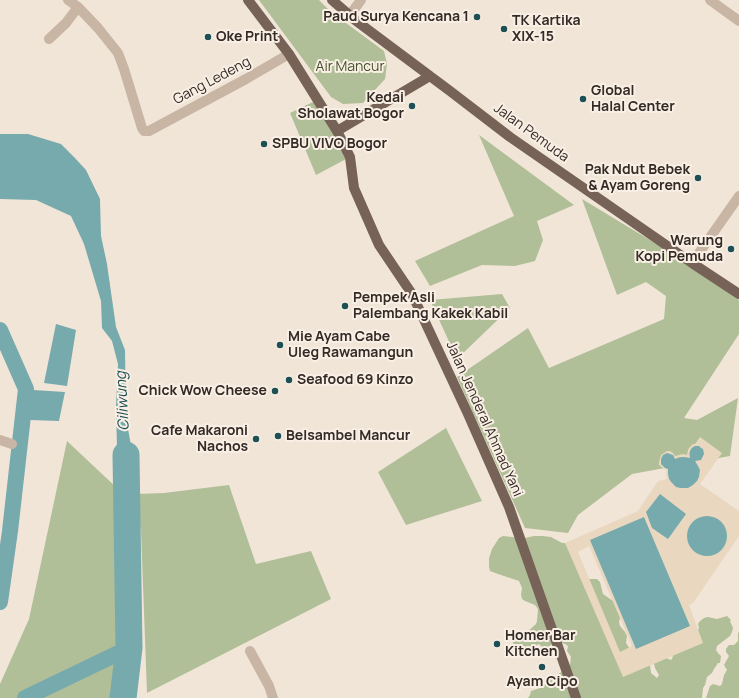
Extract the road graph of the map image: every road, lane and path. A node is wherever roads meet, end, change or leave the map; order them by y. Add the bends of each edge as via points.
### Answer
1 (68, 0) edge
2 (248, 0) edge
3 (332, 0) edge
4 (361, 0) edge
5 (710, 0) edge
6 (78, 7) junction
7 (350, 15) junction
8 (739, 21) edge
9 (49, 39) dead end
10 (289, 54) junction
11 (430, 76) junction
12 (337, 131) junction
13 (739, 196) edge
14 (692, 263) junction
15 (739, 294) edge
16 (0, 440) edge
17 (12, 444) dead end
18 (250, 651) dead end
19 (273, 698) edge
20 (576, 698) edge

1 - 6 street
2 - 10 main road, Jalan Jenderal Ahmad Yani
3 - 7 main road, Jalan Pemuda
4 - 7 street
5 - 8 street
6 - 9 street
6 - 10 street, Gang Ledeng via 118,53 144,131 149,131
7 - 11 main road, Jalan Pemuda
10 - 12 main road, Jalan Jenderal Ahmad Yani
11 - 12 main road
11 - 14 main road, Jalan Pemuda via 510,137
12 - 20 main road, Jalan Jenderal Ahmad Yani via 350,157 354,188 378,245 412,294 509,507
13 - 14 street
14 - 15 main road, Jalan Pemuda
16 - 17 street
18 - 19 street via 270,686

